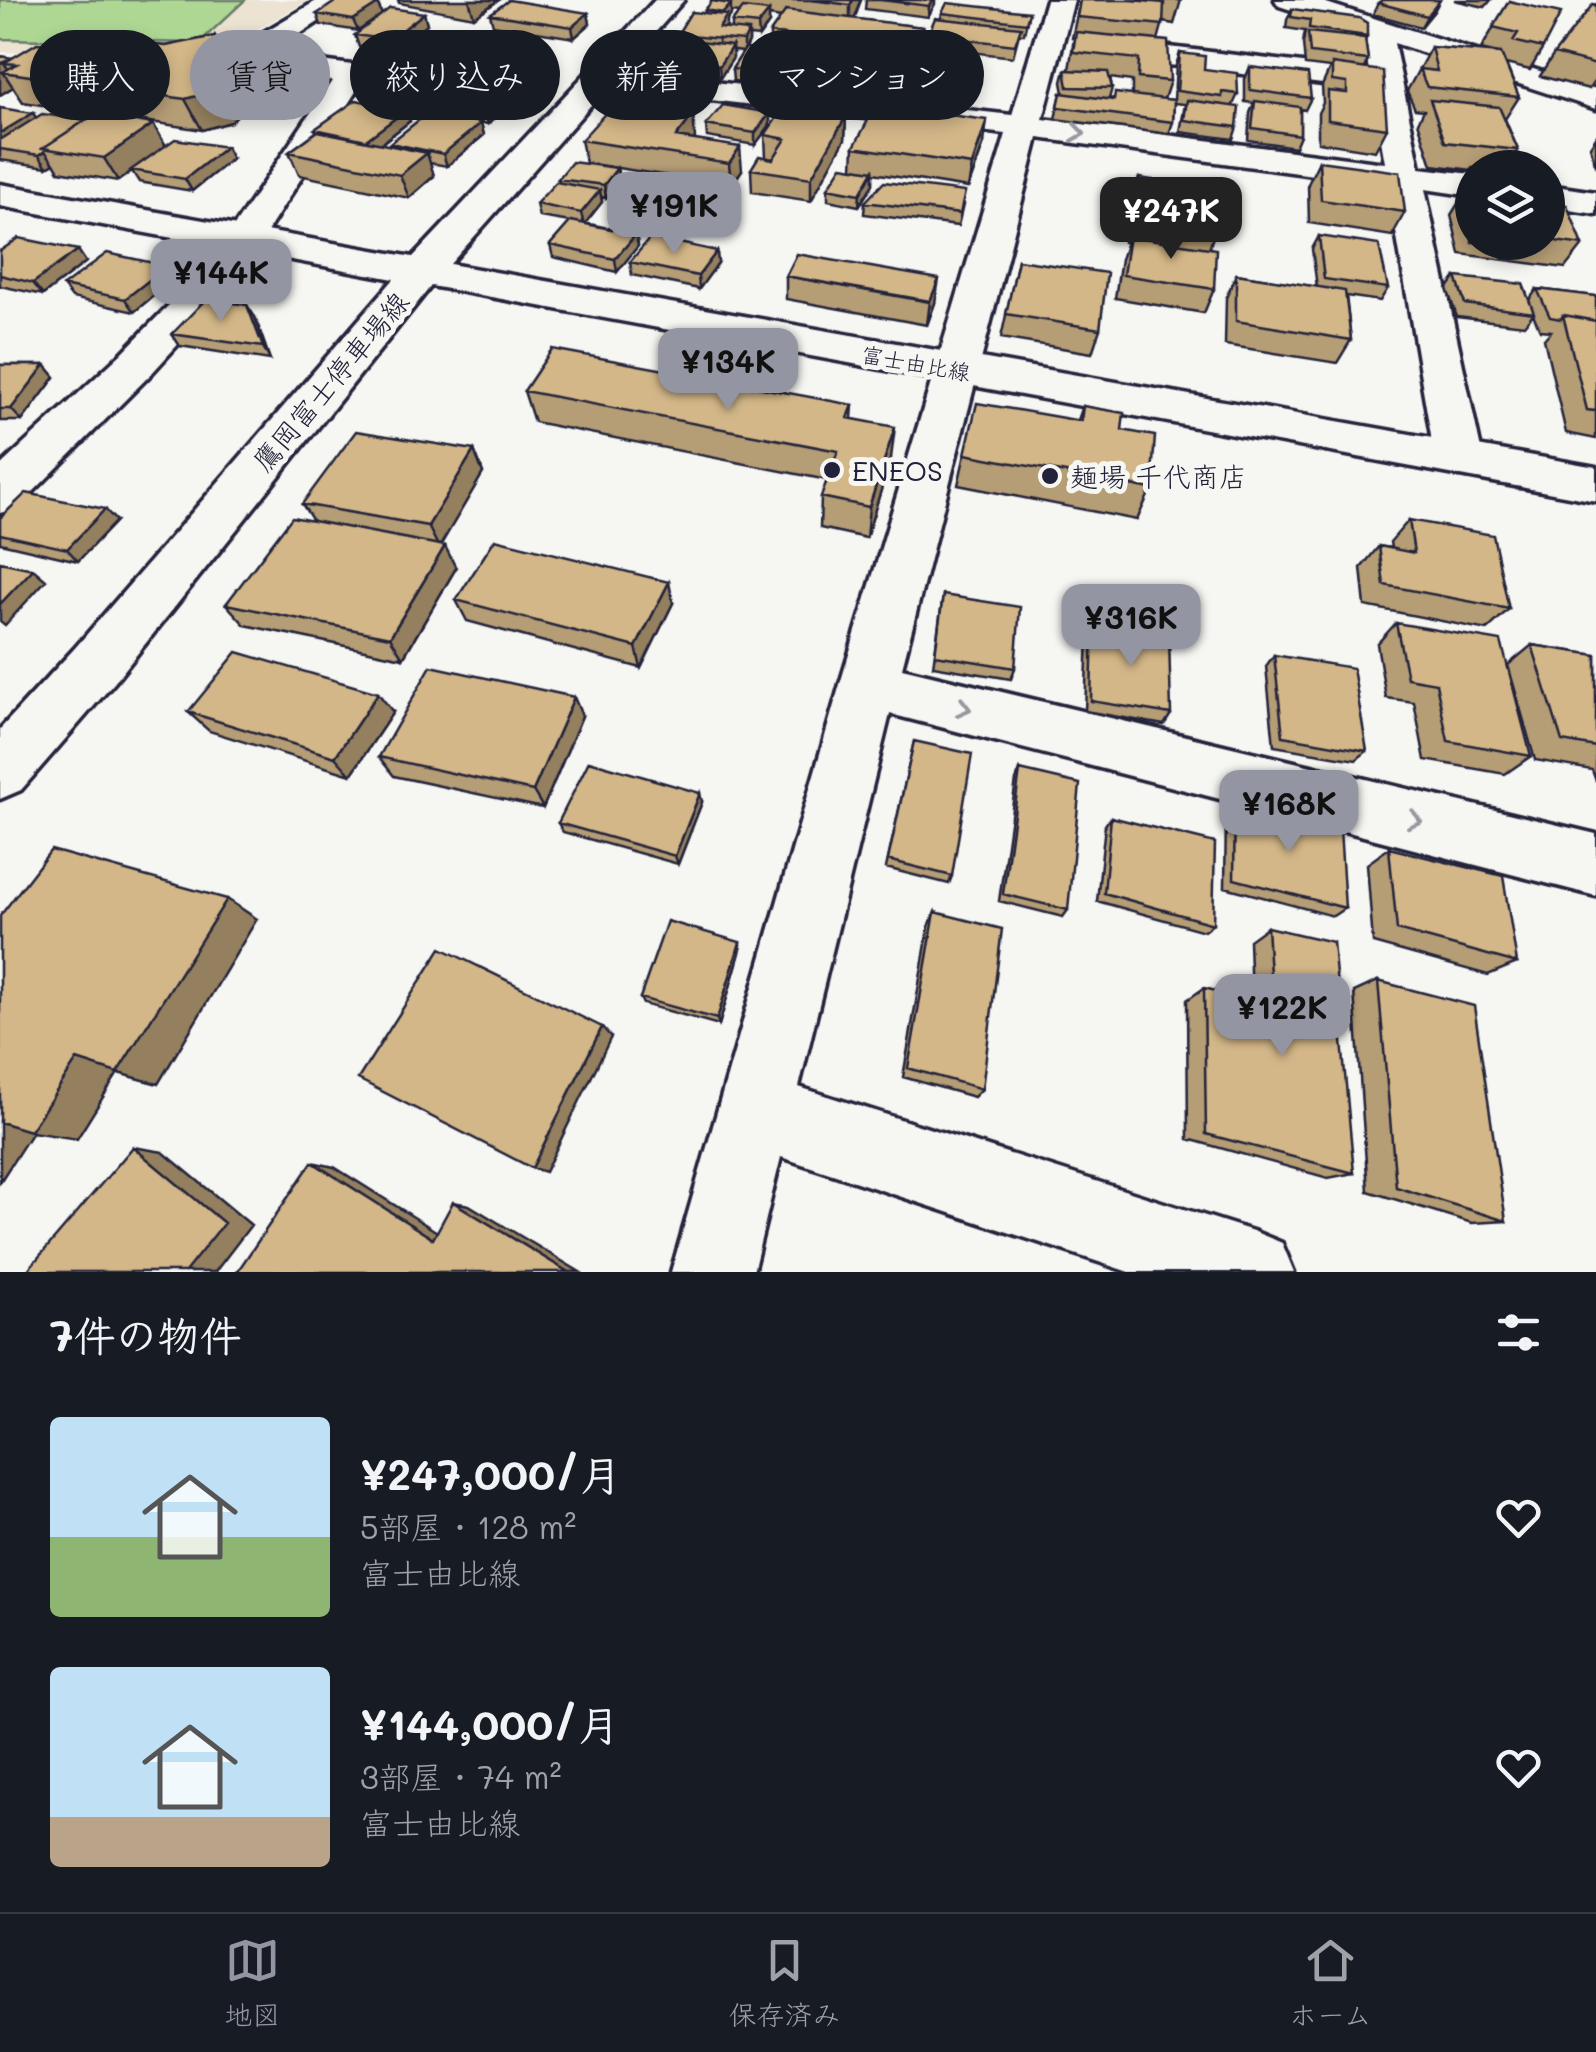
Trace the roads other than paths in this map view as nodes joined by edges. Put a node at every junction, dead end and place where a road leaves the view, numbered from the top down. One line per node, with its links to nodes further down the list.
1 (338, 0): 18 (street)
2 (670, 0): 6 (street, 鷹岡富士停車場線)
3 (1060, 0): 7 (street)
4 (1288, 0): 5 (street)
5 (1376, 27): 8 (street); 11 (street)
6 (642, 30)
7 (1048, 41): 8 (street); 12 (street)
8 (1385, 82): 13 (street)
9 (720, 92): 12 (street)
10 (580, 98): 19 (street, 鷹岡富士停車場線)
11 (1596, 98)
12 (1024, 126): 13 (street, one-way to 13); 20 (street)
13 (1402, 174): 14 (street); 21 (street)
14 (1455, 182)
15 (0, 195): 18 (street, 富士由比線)
16 (1565, 198): 17 (street)
17 (1596, 203)
18 (244, 237): 19 (street, 富士由比線); 23 (street)
19 (422, 272): 20 (street, 富士由比線); 25 (street, 鷹岡富士停車場線)
20 (956, 370): 21 (street, 富士由比線); 24 (street)
21 (1460, 459): 22 (street, 富士由比線)
22 (1596, 484)
23 (0, 495)
24 (869, 684): 26 (street, one-way to 26); 27 (street)
25 (0, 771)
26 (1596, 865)
27 (756, 1111): 28 (street); 29 (street)
28 (712, 1272)
29 (1253, 1272)

